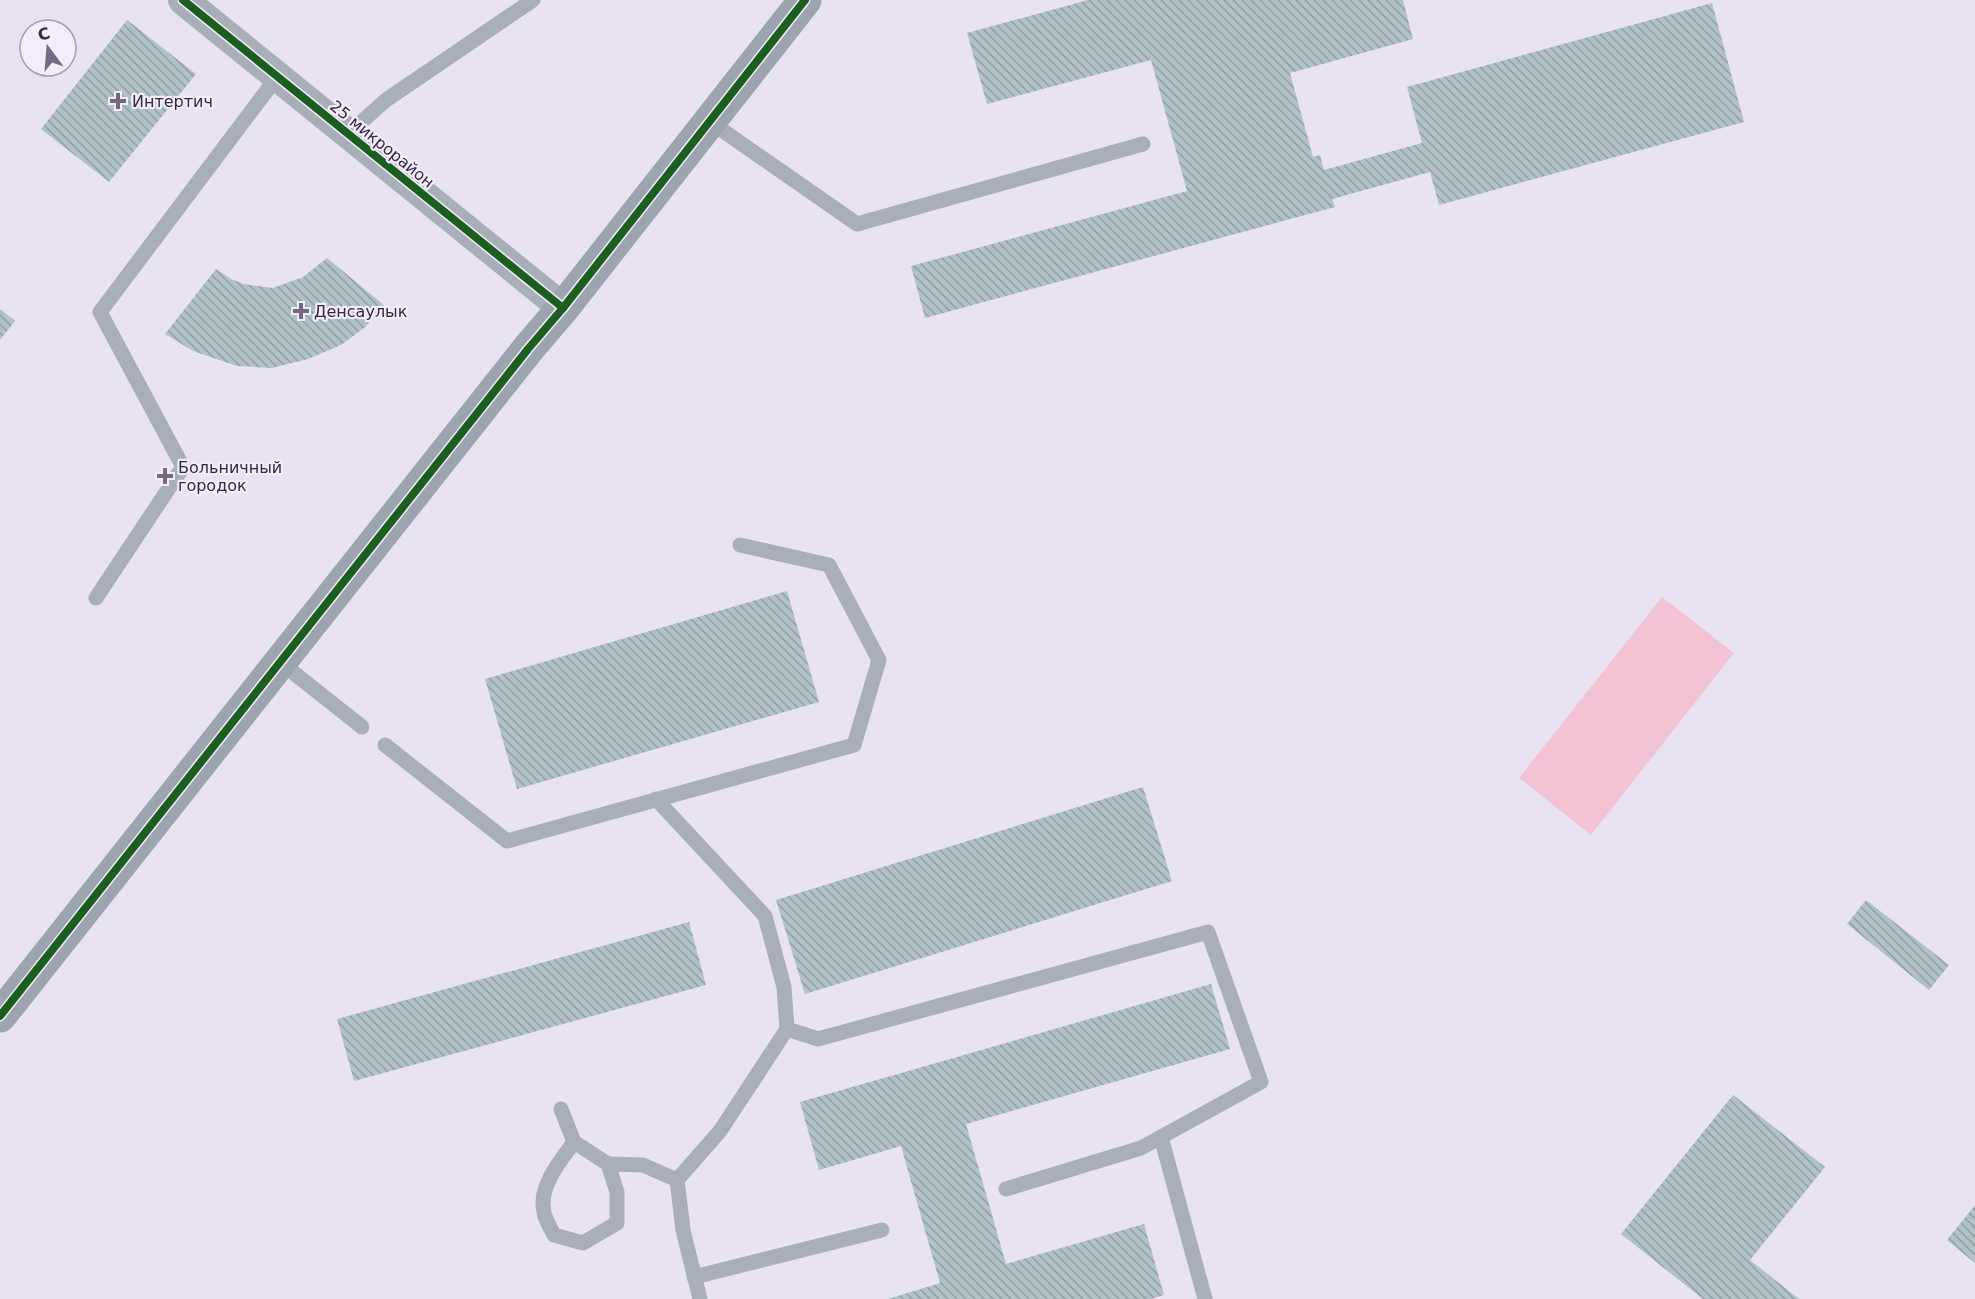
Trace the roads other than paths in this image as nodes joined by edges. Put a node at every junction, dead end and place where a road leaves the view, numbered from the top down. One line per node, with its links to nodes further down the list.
1 (183, 0): 4 (street, 25 микрорайон)
2 (533, 0): 6 (lane)
3 (805, 0): 5 (street)
4 (277, 76): 6 (street, 25 микрорайон); 10 (lane)
5 (709, 121): 7 (lane); 8 (street)
6 (348, 134): 8 (street, 25 микрорайон)
7 (1143, 144)
8 (563, 308): 11 (street)
9 (740, 545): 14 (lane)
10 (96, 598)
11 (280, 662): 12 (lane); 15 (street)
12 (362, 727)
13 (385, 745): 14 (lane)
14 (656, 799): 16 (lane)
15 (0, 1016)
16 (787, 1029): 18 (lane); 21 (lane)
17 (561, 1109): 19 (lane)
18 (1161, 1137): 22 (lane); 26 (lane)
19 (574, 1142): 20 (lane); 20 (lane)
20 (608, 1164): 21 (lane)
21 (676, 1180): 24 (lane)
22 (1006, 1189)
23 (882, 1230): 24 (lane)
24 (694, 1277): 25 (lane)
25 (700, 1299)
26 (1205, 1299)

